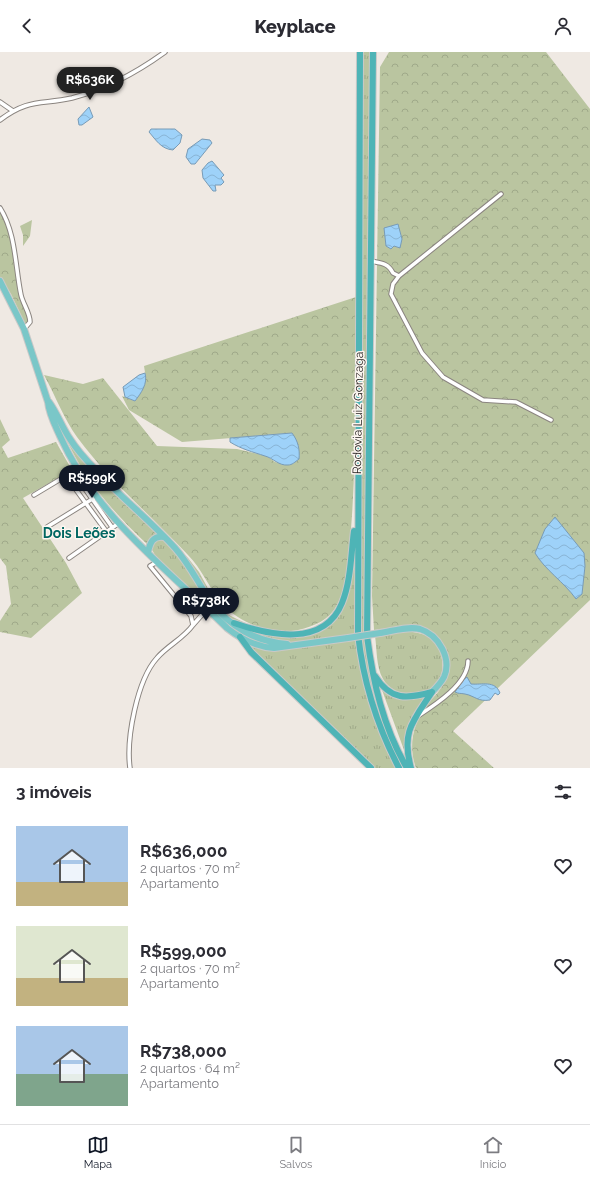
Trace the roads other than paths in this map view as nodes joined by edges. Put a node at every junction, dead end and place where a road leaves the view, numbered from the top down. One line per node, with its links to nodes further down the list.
1 (165, 52): 5 (street)
2 (360, 52): 20 (highway, Rodovia Luiz Gonzaga)
3 (373, 52): 9 (highway, Rodovia Luiz Gonzaga)
4 (0, 102): 5 (street)
5 (13, 111): 6 (street)
6 (0, 120)
7 (501, 194): 10 (street)
8 (0, 208): 12 (street)
9 (371, 261): 10 (street); 35 (highway, Rodovia Luiz Gonzaga)
10 (399, 276): 14 (street)
11 (0, 280): 12 (main road)
12 (24, 329): 13 (main road)
13 (48, 402): 15 (main road); 25 (main road)
14 (551, 420)
15 (75, 470): 16 (street); 18 (main road)
16 (66, 476): 17 (street); 19 (street)
17 (34, 495)
18 (94, 498): 19 (street); 21 (main road); 23 (street)
19 (86, 504): 22 (street); 24 (street)
20 (357, 505): 30 (highway); 40 (highway, Rodovia Luiz Gonzaga)
21 (119, 523): 23 (street); 26 (main road)
22 (48, 527)
23 (112, 527): 24 (street)
24 (106, 531): 27 (street)
25 (164, 537): 26 (main road); 30 (main road)
26 (148, 552): 28 (main road)
27 (69, 558)
28 (158, 561): 29 (main road); 31 (street)
29 (207, 609): 31 (street); 32 (main road)
30 (234, 623): 33 (main road)
31 (193, 625): 38 (street)
32 (240, 638): 33 (main road); 39 (highway)
33 (294, 645): 36 (main road, bridge)
34 (468, 661): 37 (street)
35 (372, 672): 36 (highway); 41 (highway, Rodovia Luiz Gonzaga)
36 (432, 692): 37 (highway)
37 (415, 718): 42 (highway)
38 (130, 768)
39 (371, 768)
40 (398, 768)
41 (408, 768)
42 (411, 768)

